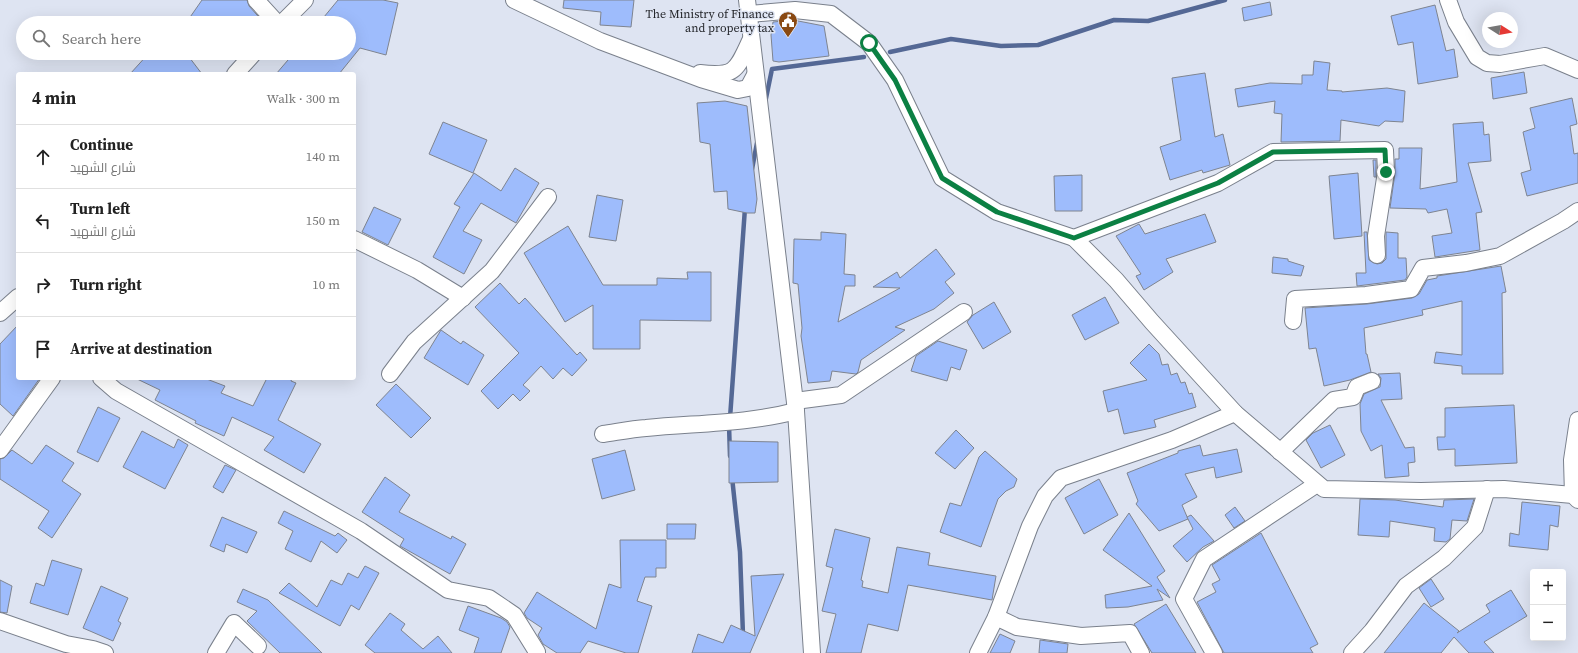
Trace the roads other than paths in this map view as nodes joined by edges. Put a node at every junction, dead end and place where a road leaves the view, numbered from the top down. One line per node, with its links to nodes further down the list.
1 (256, 0): 6 (street)
2 (305, 0): 7 (street)
3 (514, 0): 10 (street)
4 (1448, 0): 11 (street)
5 (748, 7): 8 (street); 18 (street)
6 (271, 16)
7 (289, 16)
8 (751, 39): 10 (street); 13 (street)
9 (248, 60): 12 (street)
10 (676, 69): 14 (street)
11 (1578, 70)
12 (237, 72)
13 (755, 76): 14 (street); 15 (street)
14 (738, 90): 15 (street)
15 (759, 112): 30 (street)
16 (548, 197): 21 (street)
17 (1578, 211): 25 (street)
18 (1074, 238): 20 (street); 31 (street)
19 (356, 240): 21 (street)
20 (1377, 255)
21 (463, 298): 26 (street)
22 (16, 302): 24 (street)
23 (964, 312): 30 (street)
24 (0, 314)
25 (1293, 321)
26 (390, 374)
27 (51, 380): 34 (street)
28 (103, 380): 42 (street)
29 (1372, 381): 35 (street)
30 (795, 406): 33 (street); 45 (street)
31 (1235, 413): 35 (street); 39 (street)
32 (1578, 420): 38 (street)
33 (603, 434)
34 (0, 450)
35 (1280, 452): 36 (street)
36 (1317, 484): 37 (street); 48 (street)
37 (1487, 489): 38 (street); 49 (street)
38 (1575, 497)
39 (996, 617): 46 (street); 47 (street)
40 (0, 621): 43 (street)
41 (258, 646): 44 (street)
42 (537, 652)
43 (105, 653)
44 (216, 653)
45 (812, 653)
46 (978, 653)
47 (1141, 653)
48 (1214, 653)
49 (1352, 653)

